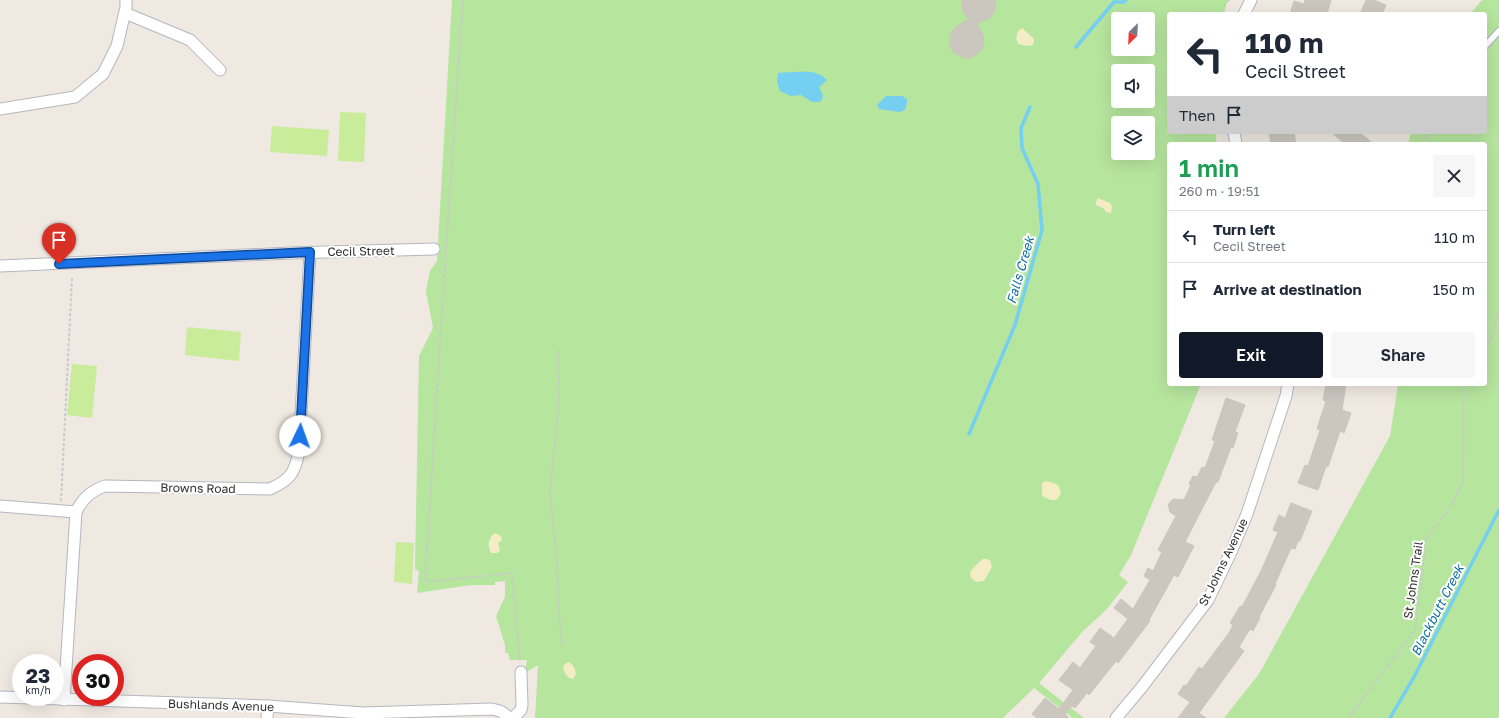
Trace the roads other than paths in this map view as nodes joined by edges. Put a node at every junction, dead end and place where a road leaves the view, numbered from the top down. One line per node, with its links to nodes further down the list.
1 (126, 0): 4 (street)
2 (1251, 0): 3 (street)
3 (1245, 12)
4 (125, 13): 7 (street); 8 (street)
5 (1499, 31): 6 (lane)
6 (1487, 44)
7 (220, 70)
8 (0, 109)
9 (434, 249): 10 (street, Cecil Street)
10 (310, 252): 11 (street, Cecil Street); 14 (street, Browns Road)
11 (0, 266)
12 (1288, 386): 23 (street, St Johns Avenue)
13 (0, 506): 14 (street)
14 (76, 512): 18 (street, Browns Road)
15 (521, 672): 22 (street)
16 (0, 697): 17 (street, Bushlands Avenue)
17 (12, 698)
18 (64, 700): 19 (street, Bushlands Avenue)
19 (268, 706): 20 (street); 21 (street, Bushlands Avenue)
20 (267, 718)
21 (510, 718)
22 (514, 718)
23 (1116, 718)

